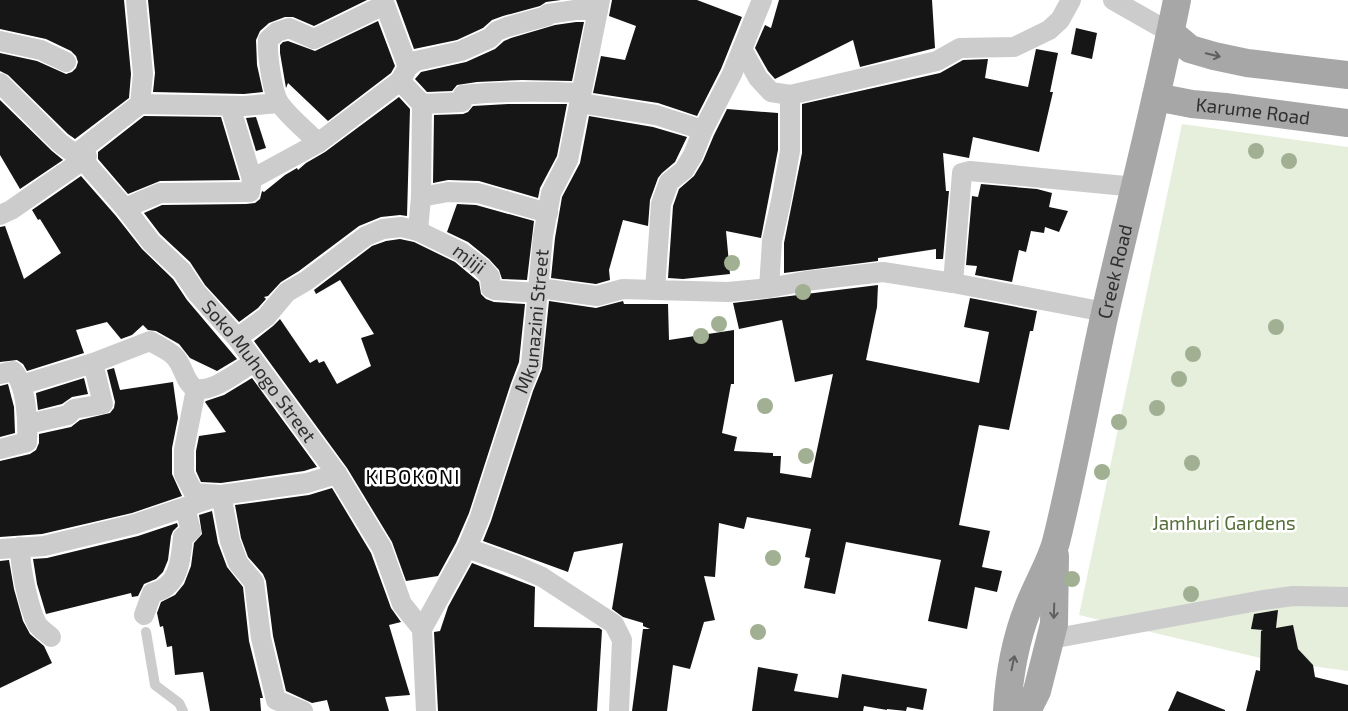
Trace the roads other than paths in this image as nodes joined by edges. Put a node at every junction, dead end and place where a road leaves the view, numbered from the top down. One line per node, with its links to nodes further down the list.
1 (136, 0): 19 (street)
2 (762, 0): 10 (street)
3 (1071, 0): 15 (street)
4 (1113, 0): 8 (street)
5 (1177, 0): 8 (main road, Creek Road)
6 (383, 2): 12 (street); 18 (street)
7 (599, 5): 12 (street); 17 (street, Mkunazini Street)
8 (1170, 34): 13 (main road, one-way to 13); 16 (main road, Creek Road)
9 (0, 41): 11 (street)
10 (742, 49): 15 (street); 23 (street)
11 (66, 62)
12 (404, 74): 20 (street); 24 (street)
13 (1348, 75)
14 (0, 83): 25 (street, Soko Muhogo Street)
15 (790, 95): 34 (street)
16 (1156, 97): 22 (main road, Karume Road); 27 (main road, Creek Road)
17 (581, 98): 20 (street); 23 (street); 30 (street, Mkunazini Street)
18 (279, 102): 21 (street); 24 (street)
19 (140, 104): 21 (street); 25 (street)
20 (422, 104): 28 (street)
21 (230, 106): 26 (street)
22 (1348, 123)
23 (703, 130): 36 (street)
24 (318, 143): 26 (street)
25 (82, 161): 29 (street, Soko Muhogo Street); 31 (street)
26 (252, 179): 29 (street)
27 (1136, 187): 33 (street); 37 (main road, Creek Road)
28 (421, 197): 30 (street); 32 (street)
29 (124, 208): 38 (street, Soko Muhogo Street)
30 (548, 213): 35 (street, Mkunazini Street)
31 (0, 215)
32 (418, 231): 35 (street, mjiji); 38 (street)
33 (953, 283): 34 (street); 37 (street)
34 (769, 288): 36 (street)
35 (539, 290): 36 (street); 51 (street, Mkunazini Street)
36 (654, 290)
37 (1105, 312): 49 (main road, Creek Road)
38 (237, 338): 39 (street, Soko Muhogo Street)
39 (254, 362): 43 (street); 46 (street, Soko Muhogo Street)
40 (93, 363): 42 (street); 43 (street); 44 (street)
41 (0, 374): 42 (street)
42 (21, 385): 44 (street)
43 (196, 389): 47 (street)
44 (28, 424): 45 (street)
45 (0, 449)
46 (336, 474): 47 (street); 55 (street, Soko Muhogo Street)
47 (221, 495): 48 (street); 59 (street)
48 (185, 508): 50 (street); 54 (street)
49 (1055, 544): 57 (main road, Creek Road, one-way to 57); 62 (main road, Creek Road, one-way to 49)
50 (20, 547): 52 (street); 56 (street)
51 (467, 548): 55 (street, Mkunazini Street); 61 (street)
52 (0, 549)
53 (1348, 597): 57 (street)
54 (145, 624): 58 (lane)
55 (422, 629): 60 (street)
56 (51, 637)
57 (1051, 639): 63 (main road, Creek Road)
58 (183, 711)
59 (303, 711)
60 (426, 711)
61 (619, 711)
62 (1006, 711)
63 (1027, 711)

